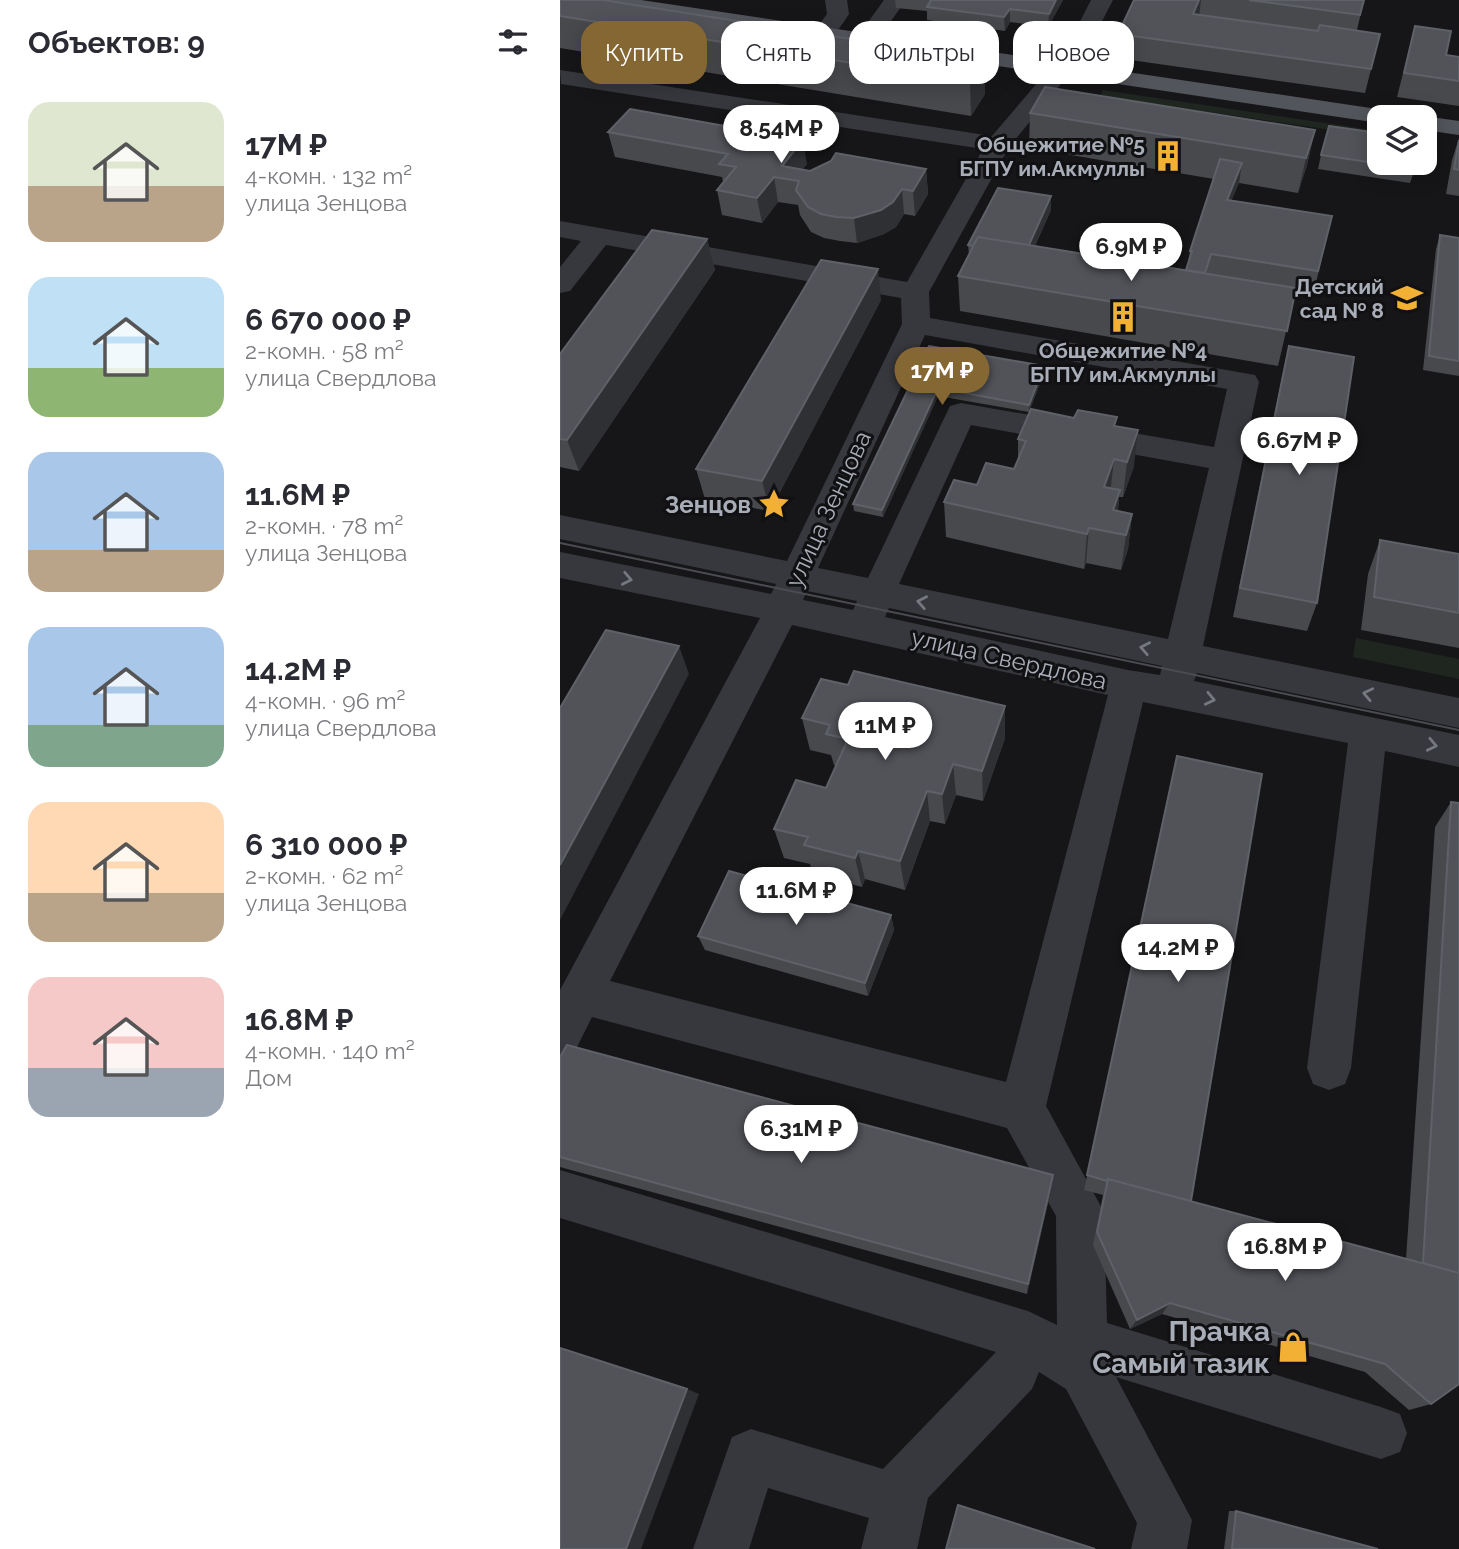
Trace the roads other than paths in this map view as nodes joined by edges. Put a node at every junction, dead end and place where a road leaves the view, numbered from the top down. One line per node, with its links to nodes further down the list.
1 (597, 0): 5 (main road)
2 (895, 0): 8 (street)
3 (1102, 0): 9 (street, улица Зенцова)
4 (837, 3): 7 (street)
5 (649, 4): 6 (main road)
6 (748, 21)
7 (833, 21)
8 (880, 21)
9 (1091, 21)
10 (560, 76): 16 (street)
11 (1134, 80): 13 (main road)
12 (1049, 84): 16 (street, улица Зенцова)
13 (1367, 114)
14 (1437, 125): 15 (main road)
15 (1459, 128)
16 (998, 144): 20 (street, улица Зенцова)
17 (560, 229): 18 (street)
18 (599, 236): 19 (street); 20 (street)
19 (560, 285)
20 (915, 308): 21 (street); 24 (street, улица Зенцова)
21 (1226, 460): 25 (street); 28 (street)
22 (560, 527): 24 (street, улица Свердлова)
23 (560, 565): 26 (street, улица Свердлова, one-way to 26)
24 (796, 576): 25 (street, улица Свердлова); 26 (street, улица Зенцова)
25 (877, 593): 27 (street); 28 (street, улица Свердлова, one-way to 25)
26 (780, 609): 27 (street, улица Свердлова); 34 (street, улица Зенцова)
27 (864, 626): 29 (street, улица Свердлова)
28 (1182, 655): 30 (street); 31 (street, улица Свердлова, one-way to 28)
29 (1128, 685): 30 (street, улица Свердлова); 37 (street)
30 (1174, 692): 32 (street, улица Свердлова, one-way to 32)
31 (1459, 713)
32 (1368, 732): 33 (street, улица Свердлова, one-way to 33); 36 (street)
33 (1459, 751)
34 (581, 994): 35 (street, улица Зенцова); 37 (street)
35 (560, 1034)
36 (1329, 1068)
37 (1022, 1109): 40 (street)
38 (560, 1194): 39 (street)
39 (1028, 1336): 40 (street); 42 (street)
40 (1083, 1356): 41 (street); 44 (street)
41 (1381, 1433)
42 (895, 1525): 43 (street)
43 (721, 1549)
44 (1159, 1549)

